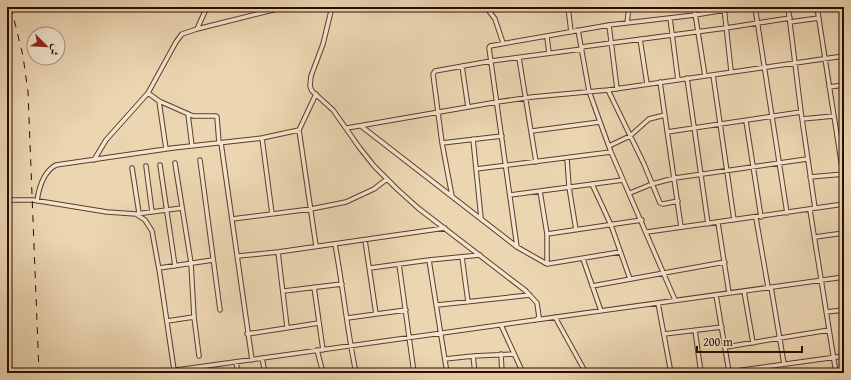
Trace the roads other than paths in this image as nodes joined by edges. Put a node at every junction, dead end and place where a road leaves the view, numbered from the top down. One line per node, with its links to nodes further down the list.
1 (206, 7): 22 (street)
2 (285, 7): 22 (street)
3 (332, 7): 54 (street)
4 (486, 7): 30 (street)
5 (568, 7): 25 (street)
6 (629, 7): 19 (street)
7 (694, 7): 15 (street)
8 (743, 7): 13 (street)
9 (754, 7): 20 (street)
10 (788, 7): 18 (street)
11 (817, 7): 17 (street)
12 (843, 7): 14 (street)
13 (724, 8): 15 (street); 23 (street)
14 (844, 14)
15 (695, 15): 16 (street); 26 (street)
16 (670, 18): 19 (street); 27 (street)
17 (819, 18): 18 (street); 36 (street)
18 (790, 20): 20 (street); 38 (street)
19 (627, 23): 21 (street)
20 (758, 23): 23 (street); 40 (street)
21 (609, 25): 24 (street); 31 (street)
22 (197, 28): 53 (street)
23 (726, 28): 26 (street); 41 (street)
24 (578, 30): 25 (street); 32 (street)
25 (571, 32): 28 (street)
26 (698, 32): 27 (street); 43 (street)
27 (672, 35): 29 (street); 45 (street)
28 (547, 37): 30 (street); 33 (street)
29 (640, 39): 31 (street); 47 (street)
30 (503, 43): 37 (street)
31 (611, 43): 32 (street); 50 (street)
32 (581, 48): 33 (street); 52 (street)
33 (549, 53): 35 (street)
34 (844, 56): 36 (street)
35 (519, 58): 37 (street); 55 (street)
36 (825, 59): 38 (street); 49 (street)
37 (491, 61): 39 (street); 57 (street)
38 (795, 63): 40 (street); 60 (street)
39 (462, 66): 58 (street); 59 (street)
40 (764, 67): 41 (street); 64 (street)
41 (731, 72): 42 (street)
42 (713, 75): 43 (street); 68 (street)
43 (705, 76): 44 (street)
44 (687, 78): 45 (street); 71 (street)
45 (678, 80): 46 (street)
46 (660, 82): 47 (street); 62 (street)
47 (647, 84): 50 (street)
48 (844, 85): 49 (street)
49 (829, 87): 63 (street)
50 (617, 89): 51 (street)
51 (608, 90): 52 (street); 76 (street)
52 (589, 92): 55 (street); 67 (street)
53 (148, 93): 56 (street); 87 (street)
54 (316, 94): 70 (street); 72 (street)
55 (525, 99): 57 (street); 73 (street)
56 (160, 101): 61 (street); 83 (street)
57 (497, 102): 58 (street); 75 (street)
58 (468, 107): 59 (street)
59 (438, 112): 69 (street); 80 (street)
60 (801, 112): 64 (street); 65 (street)
61 (188, 114): 79 (street); 81 (street)
62 (665, 115): 74 (street); 76 (street)
63 (834, 116): 65 (street); 99 (street)
64 (771, 117): 66 (street); 91 (street)
65 (802, 119): 86 (street)
66 (746, 121): 68 (street); 96 (street)
67 (600, 122): 73 (street); 82 (street)
68 (720, 124): 71 (street); 98 (street)
69 (361, 126): 70 (street); 111 (street)
70 (347, 128): 103 (street)
71 (693, 128): 74 (street); 100 (street)
72 (299, 130): 77 (street); 118 (street)
73 (532, 131): 89 (street)
74 (667, 132): 102 (street)
75 (502, 136): 78 (street); 94 (street)
76 (630, 136): 82 (street); 106 (street)
77 (262, 138): 79 (street); 124 (street)
78 (473, 139): 80 (street); 97 (street)
79 (220, 143): 81 (street); 128 (street)
80 (442, 143): 111 (street)
81 (192, 146): 83 (street)
82 (609, 146): 84 (street)
83 (166, 149): 87 (street)
84 (611, 152): 85 (street); 104 (street)
85 (567, 158): 89 (street); 107 (street)
86 (807, 159): 91 (street); 101 (street)
87 (94, 160): 113 (street)
88 (200, 160): 151 (street)
89 (536, 162): 94 (street)
90 (175, 163): 116 (street)
91 (779, 163): 96 (street); 122 (street)
92 (160, 164): 119 (street)
93 (146, 166): 121 (street)
94 (505, 166): 97 (street); 110 (street)
95 (132, 168): 123 (street)
96 (753, 168): 98 (street); 125 (street)
97 (476, 169): 126 (street)
98 (728, 172): 100 (street); 130 (street)
99 (843, 174): 101 (street)
100 (701, 175): 102 (street); 132 (street)
101 (810, 177): 117 (street)
102 (675, 178): 106 (street); 114 (street)
103 (388, 179): 118 (street); 135 (street)
104 (624, 180): 105 (street); 109 (street)
105 (592, 184): 107 (street); 133 (street)
106 (652, 184): 109 (street); 114 (street)
107 (570, 187): 108 (street); 136 (street)
108 (540, 191): 110 (street); 138 (street)
109 (630, 193): 129 (street)
110 (510, 195): 144 (street)
111 (452, 196): 126 (street)
112 (7, 200): 113 (street)
113 (36, 201): 123 (street)
114 (678, 201): 134 (street)
115 (844, 204): 117 (street)
116 (182, 208): 119 (street); 154 (street)
117 (815, 208): 120 (street)
118 (311, 209): 124 (street); 143 (street)
119 (166, 210): 121 (street); 157 (street)
120 (810, 210): 122 (street); 140 (street)
121 (152, 212): 123 (street)
122 (787, 213): 125 (street)
123 (138, 214): 158 (street)
124 (272, 214): 128 (street)
125 (760, 217): 127 (street)
126 (481, 218): 144 (street)
127 (756, 218): 130 (street); 167 (street)
128 (232, 219): 148 (street)
129 (642, 220): 133 (street); 137 (street)
130 (734, 220): 131 (street)
131 (718, 223): 132 (street); 153 (street)
132 (708, 224): 134 (street)
133 (611, 225): 136 (street); 146 (street)
134 (681, 227): 137 (street)
135 (445, 228): 141 (street); 147 (street)
136 (576, 230): 138 (street)
137 (647, 232): 160 (street)
138 (547, 234): 156 (street)
139 (844, 234): 140 (street)
140 (815, 237): 163 (street)
141 (365, 240): 142 (street); 159 (street)
142 (336, 244): 143 (street); 164 (street)
143 (316, 246): 145 (street)
144 (517, 247): 156 (street)
145 (278, 252): 148 (street); 168 (street)
146 (620, 252): 150 (street); 162 (street)
147 (480, 255): 149 (street); 172 (street)
148 (238, 256): 195 (street)
149 (462, 257): 152 (street); 174 (street)
150 (583, 259): 156 (street); 165 (street)
151 (213, 260): 154 (street); 177 (street)
152 (429, 260): 155 (street); 176 (street)
153 (725, 262): 160 (street); 170 (street)
154 (191, 263): 157 (street); 183 (street)
155 (399, 264): 159 (street); 178 (street)
156 (547, 264)
157 (175, 266): 158 (street)
158 (159, 268): 187 (street)
159 (370, 268): 182 (street)
160 (664, 273): 162 (street); 173 (street)
161 (844, 277): 163 (street)
162 (630, 279): 165 (street)
163 (820, 280): 167 (street); 181 (street)
164 (342, 284): 166 (street); 185 (street)
165 (592, 286): 180 (street)
166 (314, 287): 168 (street); 188 (street)
167 (770, 287): 169 (street); 198 (street)
168 (284, 291): 190 (street)
169 (744, 291): 170 (street); 199 (street)
170 (730, 293): 171 (street)
171 (716, 294): 173 (street); 191 (street)
172 (530, 295): 174 (street); 186 (street)
173 (676, 300): 175 (street)
174 (468, 302): 176 (street)
175 (658, 303): 180 (street); 196 (street)
176 (437, 305): 194 (street)
177 (220, 310)
178 (406, 310): 182 (street); 197 (street)
179 (844, 310): 181 (street)
180 (602, 311): 184 (street)
181 (826, 312): 193 (street)
182 (376, 314): 185 (street)
183 (194, 317): 187 (street); 206 (street)
184 (555, 317): 186 (street); 229 (street)
185 (347, 318): 200 (street)
186 (536, 320): 189 (street)
187 (167, 321): 215 (street)
188 (319, 323): 190 (street); 203 (street)
189 (501, 325): 194 (street); 205 (street)
190 (287, 327): 195 (street)
191 (722, 327): 192 (street); 201 (street)
192 (695, 330): 196 (street); 231 (street)
193 (828, 330): 198 (street); 210 (street)
194 (441, 333): 197 (street); 211 (street)
195 (247, 334): 212 (street)
196 (664, 334): 230 (street)
197 (410, 337): 200 (street); 217 (street)
198 (780, 338): 199 (street); 214 (street)
199 (753, 343): 201 (street)
200 (350, 346): 203 (street); 223 (street)
201 (726, 347): 218 (street)
202 (317, 350): 203 (street); 209 (street); 222 (street)
203 (323, 350)
204 (500, 354): 205 (street); 207 (street); 227 (street)
205 (514, 354): 228 (street)
206 (199, 356)
207 (473, 356): 211 (street); 226 (street)
208 (844, 356): 210 (street)
209 (262, 358): 212 (street); 221 (street)
210 (834, 358): 214 (street); 233 (street)
211 (445, 359): 225 (street)
212 (252, 360): 213 (street)
213 (236, 362): 216 (street); 220 (street)
214 (784, 364): 218 (street)
215 (174, 370): 216 (street); 219 (street)
216 (181, 371)
217 (414, 372): 224 (street)
218 (729, 372): 232 (street)
219 (155, 373)
220 (238, 373)
221 (265, 373)
222 (323, 373)
223 (356, 373)
224 (401, 373)
225 (447, 373)
226 (475, 373)
227 (502, 373)
228 (523, 373)
229 (586, 373)
230 (671, 373)
231 (702, 373)
232 (721, 373)
233 (836, 373)

